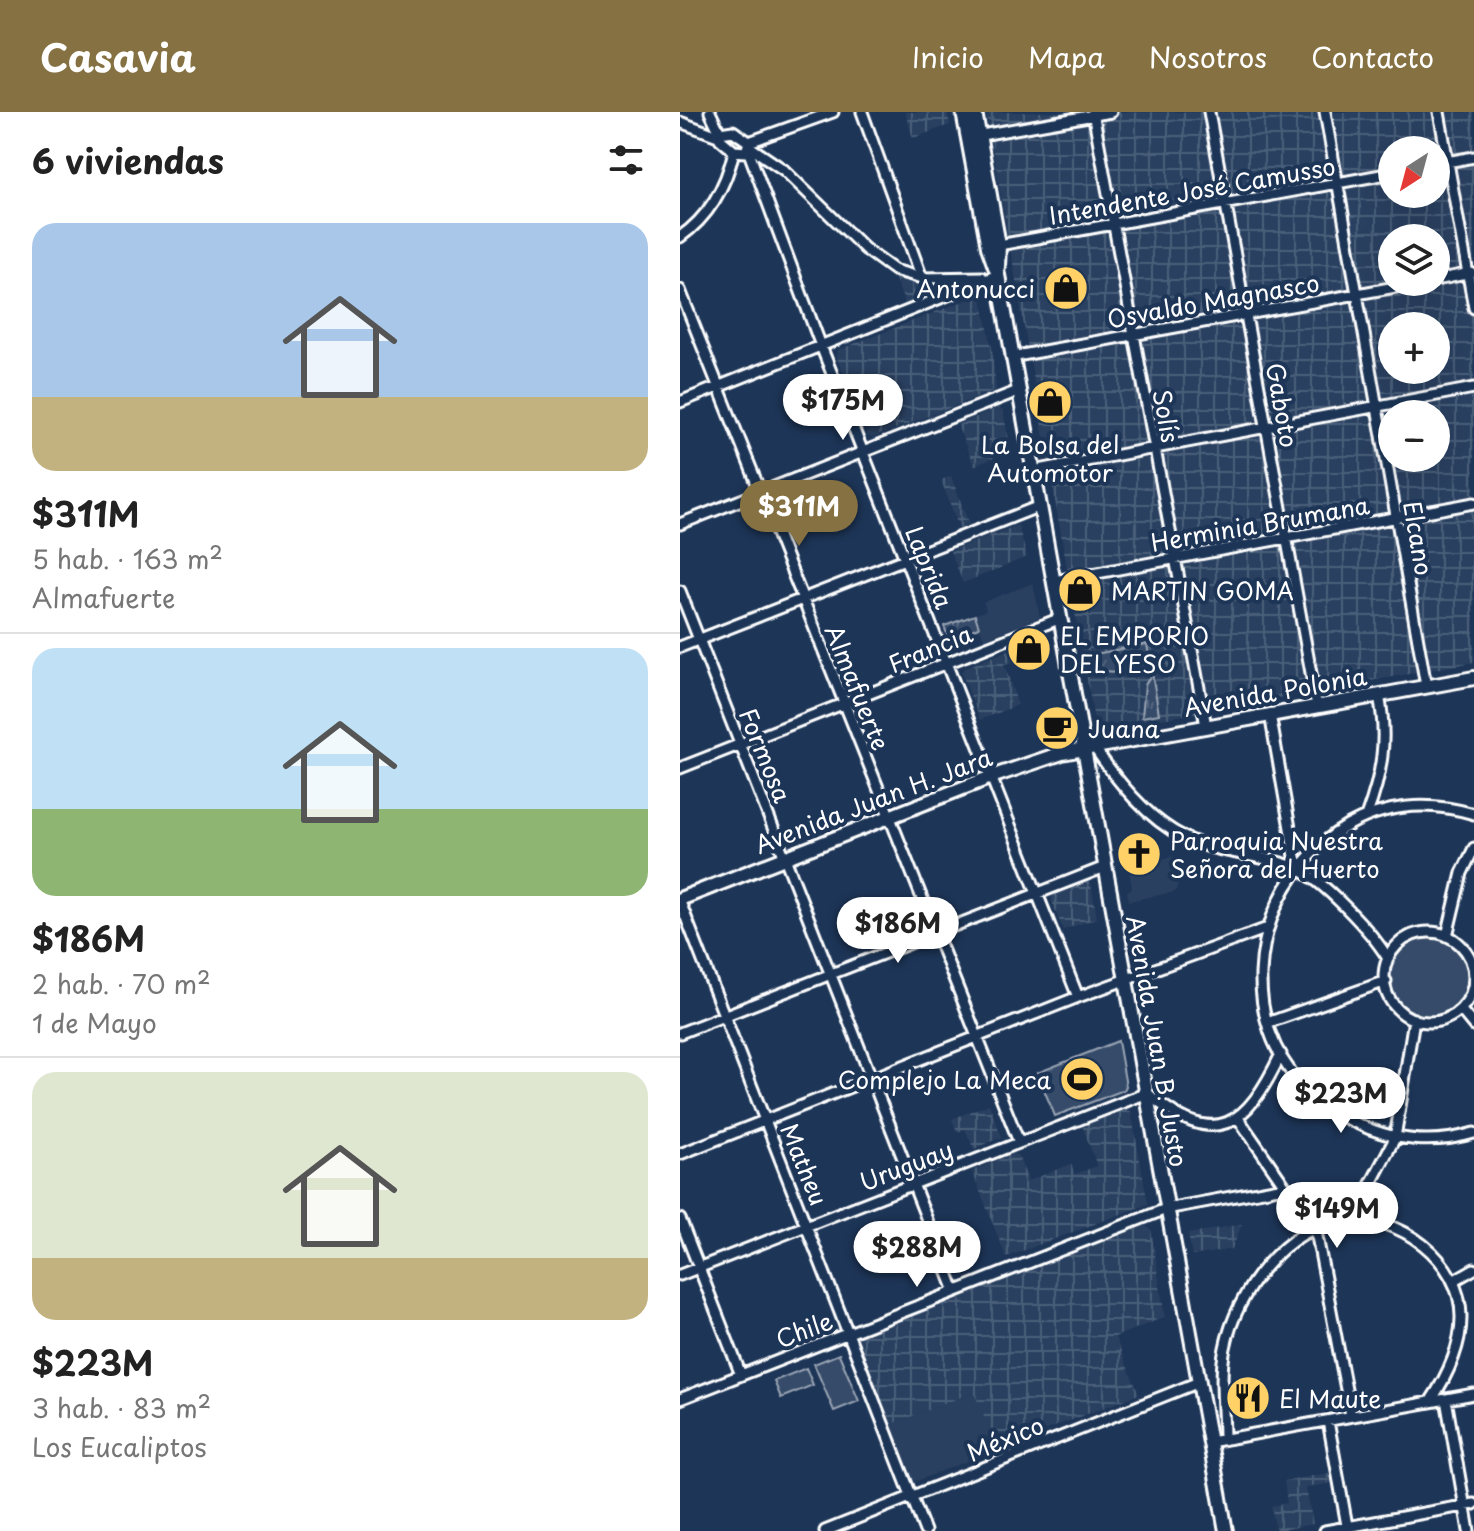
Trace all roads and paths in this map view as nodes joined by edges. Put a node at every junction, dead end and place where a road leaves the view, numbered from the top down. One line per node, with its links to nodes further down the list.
1 (710, 112): 12 (street)
2 (833, 112): 15 (street)
3 (862, 112): 29 (street)
4 (963, 112): 14 (main road, Avenida Juan B. Justo)
5 (975, 112): 14 (main road, Avenida Juan B. Justo)
6 (1111, 112): 10 (street)
7 (1209, 112): 22 (street, Gaboto)
8 (1325, 112): 21 (street, Elcano)
9 (1439, 112): 13 (street)
10 (1093, 114): 14 (street); 23 (street, Solís)
11 (680, 122): 12 (street)
12 (719, 134): 15 (street); 16 (street)
13 (1444, 136)
14 (974, 137): 25 (main road, Avenida Juan B. Justo); 27 (main road, Avenida Juan B. Justo)
15 (749, 146): 16 (street); 29 (street); 36 (street, Laprida)
16 (734, 151): 24 (street)
17 (1474, 157): 18 (street)
18 (1450, 162)
19 (1450, 167): 26 (street)
20 (1378, 176): 21 (street, Intendente José Camusso)
21 (1340, 184): 22 (street, Intendente José Camusso); 32 (street, Elcano)
22 (1227, 205): 23 (street, Intendente José Camusso); 34 (street, Gaboto)
23 (1116, 225): 25 (street, Intendente José Camusso); 35 (street, Solís)
24 (680, 237)
25 (999, 245): 27 (main road, Avenida Juan B. Justo)
26 (1471, 273): 28 (street); 33 (street)
27 (992, 276): 29 (street); 36 (street); 37 (main road, Avenida Juan B. Justo)
28 (1450, 277)
29 (922, 278)
30 (680, 290): 38 (street, Almafuerte)
31 (1378, 290): 32 (street, Osvaldo Magnasco)
32 (1356, 294): 34 (street, Osvaldo Magnasco); 42 (street, Elcano)
33 (1474, 308)
34 (1246, 314): 35 (street, Osvaldo Magnasco); 43 (street, Gaboto)
35 (1133, 335): 37 (street, Osvaldo Magnasco); 44 (street, Solís)
36 (821, 346): 38 (street); 45 (street, Laprida)
37 (1011, 357): 40 (main road, Avenida Juan B. Justo)
38 (718, 387): 41 (street); 47 (street, Almafuerte)
39 (1474, 388): 42 (street)
40 (1018, 391): 45 (street); 46 (main road, Avenida Juan B. Justo)
41 (680, 402)
42 (1376, 406): 43 (street); 50 (street, Elcano)
43 (1266, 427): 44 (street); 52 (street, Gaboto)
44 (1152, 448): 46 (street); 54 (street, Solís)
45 (863, 452): 47 (street); 53 (street, Laprida)
46 (1033, 471): 49 (main road, Avenida Juan B. Justo)
47 (760, 492): 51 (street); 57 (street, Almafuerte)
48 (1474, 503): 50 (street, Herminia Brumana)
49 (1040, 506): 53 (street); 55 (main road, Avenida Juan B. Justo)
50 (1395, 518): 52 (street, Herminia Brumana); 63 (street, Elcano)
51 (680, 524)
52 (1286, 538): 54 (street, Herminia Brumana); 66 (street, Gaboto)
53 (905, 559): 57 (street); 61 (street, Laprida)
54 (1173, 559): 55 (street, Herminia Brumana); 68 (street, Solís)
55 (1054, 581): 58 (main road, Avenida Juan B. Justo)
56 (680, 591): 59 (street, Formosa)
57 (802, 600): 59 (street); 65 (street, Almafuerte)
58 (1061, 618): 61 (street, Francia); 70 (main road, Avenida Juan B. Justo)
59 (699, 640): 60 (street); 69 (street, Formosa)
60 (680, 647)
61 (947, 663): 65 (street, Francia); 72 (street, Laprida)
62 (1474, 678): 63 (main road, Avenida Polonia)
63 (1426, 686): 64 (main road, Avenida Polonia)
64 (1379, 695): 66 (main road, Avenida Polonia); 75 (street)
65 (843, 704): 69 (street, Francia); 74 (street, Almafuerte)
66 (1317, 706): 67 (main road, Avenida Polonia)
67 (1270, 714): 68 (main road, Avenida Polonia); 79 (street)
68 (1206, 726): 70 (main road, Avenida Polonia)
69 (740, 744): 71 (street, Francia); 77 (street, Formosa)
70 (1089, 748): 72 (main road, Avenida Juan H. Jara); 78 (main road, Avenida Juan B. Justo); 79 (street)
71 (680, 768)
72 (991, 777): 74 (main road, Avenida Juan H. Jara); 80 (street, Laprida)
73 (1474, 814): 75 (street)
74 (888, 817): 77 (main road, Avenida Juan H. Jara); 83 (street, Almafuerte)
75 (1366, 817): 79 (street)
76 (1474, 848): 84 (street)
77 (785, 857): 81 (main road, Avenida Juan H. Jara); 87 (street, Formosa)
78 (1105, 867): 80 (street); 88 (main road, Avenida Juan B. Justo)
79 (1297, 868): 82 (street); 85 (street)
80 (1039, 892): 83 (street); 90 (street, Laprida)
81 (680, 900): 92 (street, Matheu)
82 (1265, 929): 88 (street); 94 (street)
83 (934, 933): 87 (street); 97 (street, Almafuerte)
84 (1447, 936): 85 (street); 86 (street)
85 (1387, 957): 89 (street)
86 (1472, 958): 91 (street)
87 (831, 973): 92 (street); 99 (street, Formosa)
88 (1126, 980): 90 (street); 100 (main road, Avenida Juan B. Justo)
89 (1386, 981): 93 (street); 94 (street)
90 (1078, 997): 97 (street)
91 (1461, 1010): 93 (street); 95 (street)
92 (725, 1015): 96 (street); 102 (street, Matheu)
93 (1414, 1019): 104 (street)
94 (1267, 1023): 98 (street)
95 (1474, 1026)
96 (680, 1033)
97 (976, 1038): 99 (street); 105 (street, Almafuerte)
98 (1281, 1054): 101 (street); 104 (street)
99 (872, 1078): 102 (street); 107 (street, Formosa)
100 (1147, 1093): 101 (street); 105 (street, Uruguay); 109 (main road, Avenida Juan B. Justo)
101 (1238, 1118): 108 (street)
102 (766, 1120): 106 (street); 112 (street, Matheu)
103 (1474, 1133): 104 (street)
104 (1395, 1138): 111 (street)
105 (1019, 1142): 107 (street, Uruguay)
106 (680, 1154)
107 (914, 1183): 112 (street, Uruguay); 118 (street, Formosa)
108 (1284, 1187): 109 (street, Chile); 113 (street)
109 (1166, 1209): 118 (street, Chile); 121 (main road, Avenida Juan B. Justo)
110 (680, 1219): 114 (street)
111 (1341, 1220): 113 (street); 117 (street)
112 (807, 1225): 114 (street, Uruguay); 119 (street, Matheu)
113 (1316, 1231): 126 (street); 128 (street)
114 (699, 1267): 116 (street, Uruguay); 120 (street)
115 (1474, 1269): 117 (street)
116 (680, 1275)
117 (1453, 1281): 125 (street)
118 (955, 1291): 119 (street, Chile)
119 (849, 1334): 120 (street, Chile); 130 (street, Matheu)
120 (741, 1375): 123 (street, Chile)
121 (1199, 1382): 129 (main road, Avenida Juan B. Justo); 130 (street, México)
122 (1474, 1394): 124 (street)
123 (680, 1399)
124 (1446, 1399): 125 (street); 131 (street)
125 (1430, 1402): 126 (street)
126 (1351, 1416): 127 (street)
127 (1328, 1421): 128 (street); 132 (street)
128 (1224, 1439): 129 (street)
129 (1210, 1442): 135 (main road, Avenida Juan B. Justo)
130 (912, 1497): 133 (street, México); 134 (street, Matheu)
131 (1469, 1505): 132 (street); 137 (street)
132 (1348, 1529): 136 (street)
133 (825, 1531)
134 (925, 1531)
135 (1226, 1531)
136 (1325, 1531)
137 (1469, 1531)

